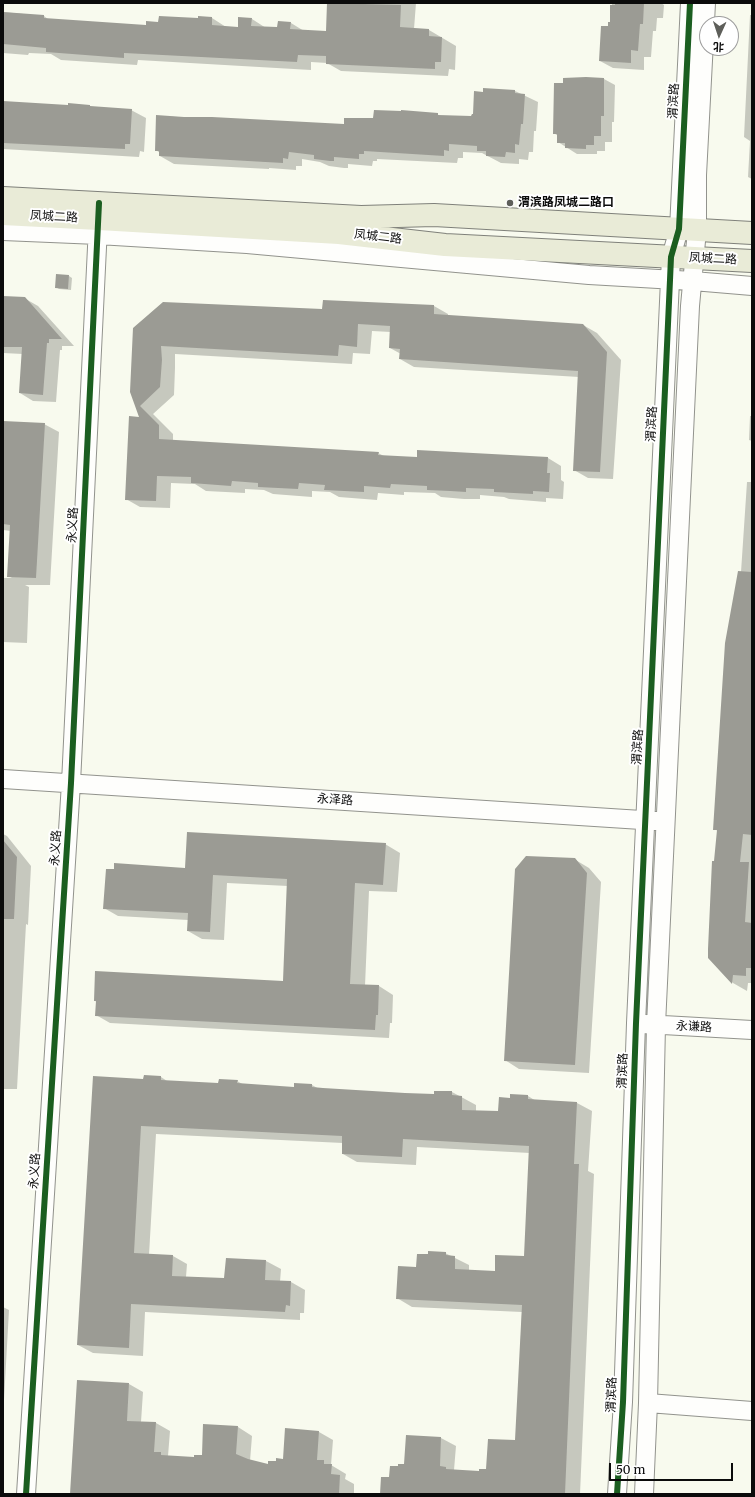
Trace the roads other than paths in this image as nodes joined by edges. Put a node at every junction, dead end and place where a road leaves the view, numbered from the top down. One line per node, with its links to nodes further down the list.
1 (690, 3): 6 (street, 渭滨路)
2 (706, 3): 6 (street, 渭滨路)
3 (3, 198): 5 (main road, 凤城二路)
4 (3, 214): 5 (main road, 凤城二路)
5 (99, 219): 6 (main road, 凤城二路); 7 (street); 9 (main road, 凤城二路); 12 (street); 16 (street, 永义路)
6 (688, 230): 8 (main road, 凤城二路); 9 (street, 渭滨路); 10 (street, 渭滨路)
7 (3, 231)
8 (752, 233)
9 (671, 256): 10 (main road, 凤城二路); 12 (street, 渭滨路)
10 (694, 257): 11 (main road, 凤城二路); 13 (street, 渭滨路)
11 (752, 261)
12 (670, 280): 13 (street); 17 (street, 渭滨路)
13 (693, 281): 14 (street); 18 (street, 渭滨路)
14 (752, 286)
15 (3, 779): 16 (street, 永泽路)
16 (71, 783): 17 (street, 永泽路); 24 (street, 永义路)
17 (645, 820): 18 (street, 永泽路); 19 (street, 渭滨路)
18 (666, 822): 20 (street, 渭滨路)
19 (636, 1023): 20 (street, 永谦路); 25 (street, 渭滨路)
20 (656, 1025): 21 (street, 永谦路); 22 (street, 渭滨路)
21 (752, 1030)
22 (648, 1404): 23 (street); 26 (street, 渭滨路)
23 (752, 1411)
24 (26, 1494)
25 (617, 1494)
26 (644, 1494)

